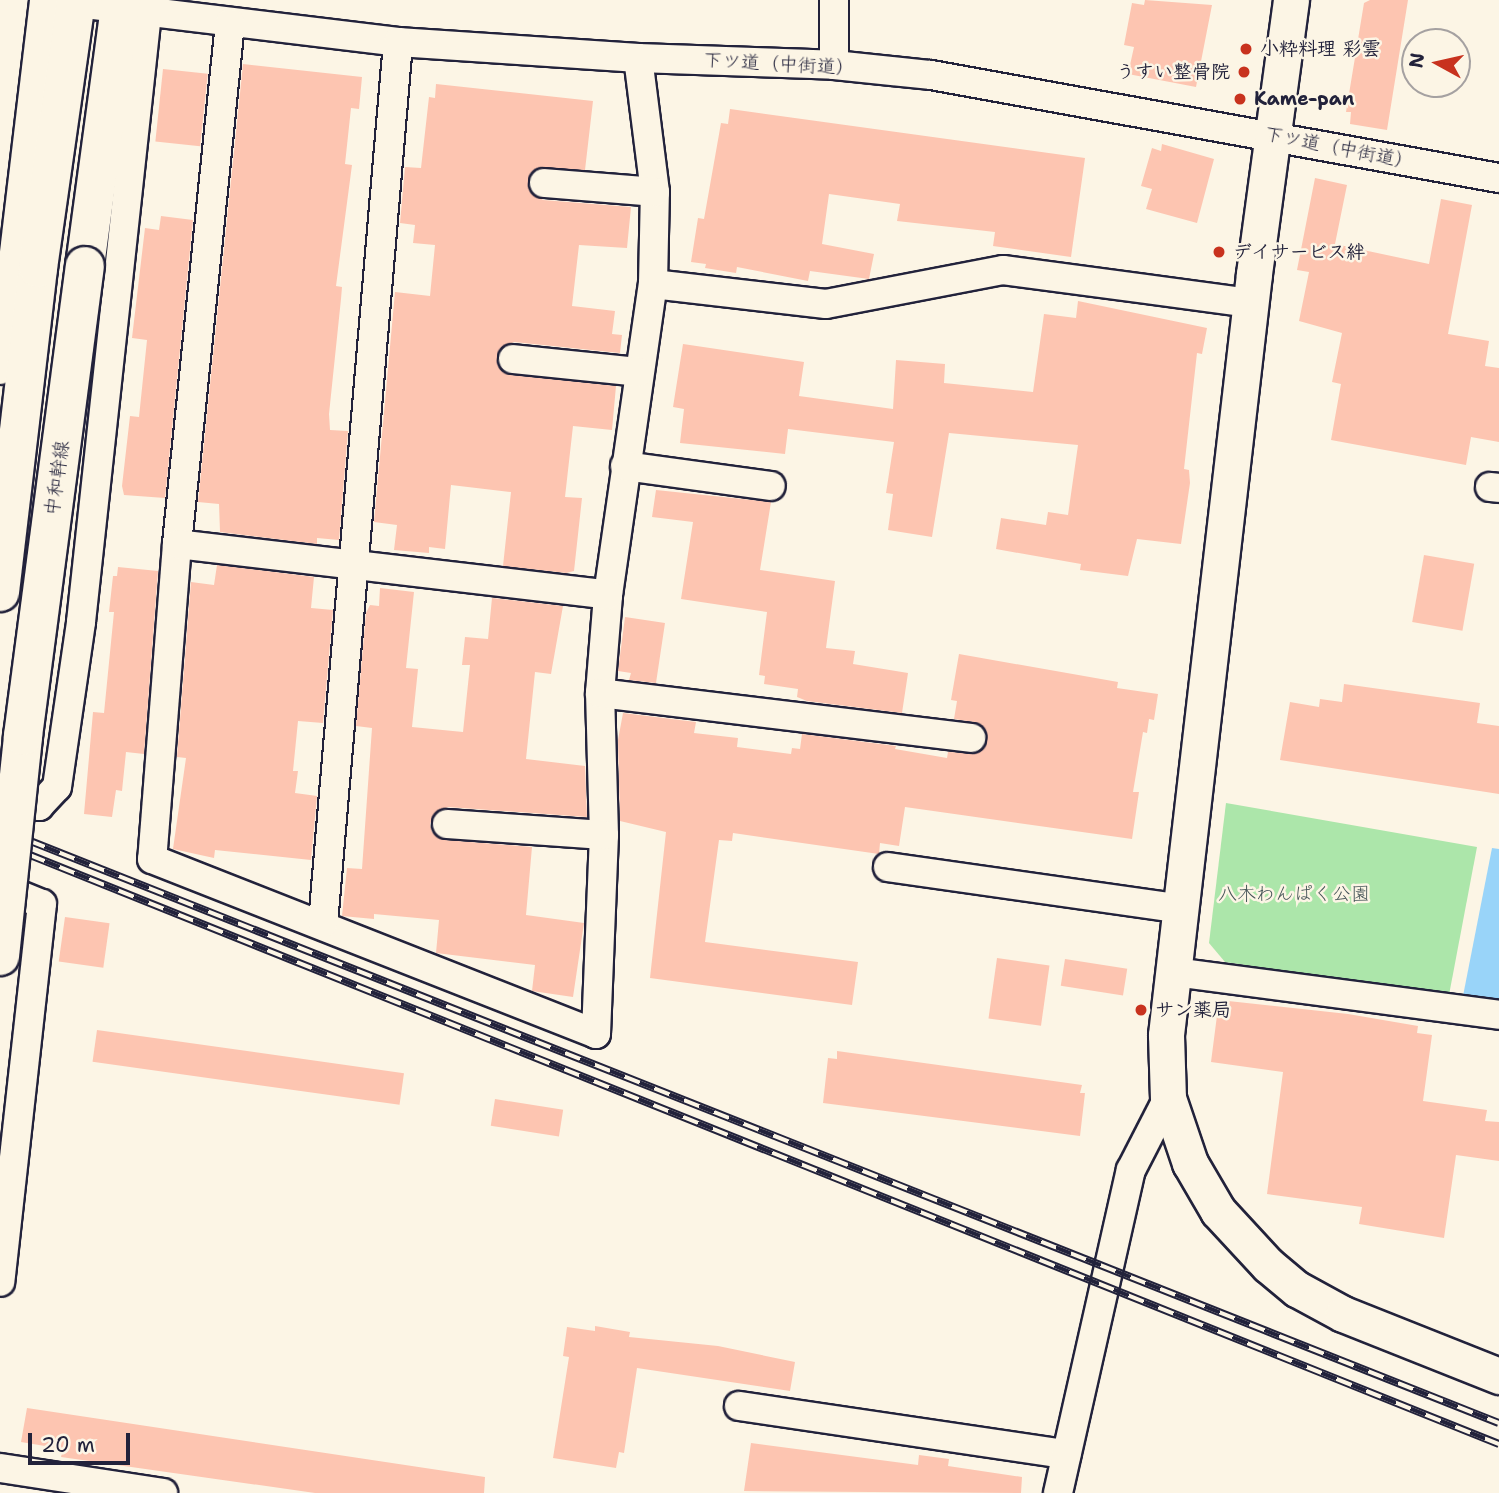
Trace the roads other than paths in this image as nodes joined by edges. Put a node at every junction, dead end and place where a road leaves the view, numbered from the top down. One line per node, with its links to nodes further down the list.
1 (834, 0): 8 (street)
2 (1291, 0): 9 (street)
3 (62, 1): 4 (street, 下ツ道（中街道）); 16 (street); 22 (main road)
4 (129, 7): 5 (street, 下ツ道（中街道）); 26 (street); 33 (main road, 中和幹線, bridge)
5 (230, 23): 6 (street, 下ツ道（中街道）); 20 (street)
6 (398, 41): 7 (street, 下ツ道（中街道）); 21 (street)
7 (638, 58): 8 (street, 下ツ道（中街道）); 12 (street)
8 (834, 65): 9 (street, 下ツ道（中街道）)
9 (1273, 136): 10 (street, 下ツ道（中街道）); 14 (street)
10 (1499, 178)
11 (544, 183): 12 (street)
12 (655, 192): 13 (street)
13 (653, 284): 14 (street); 17 (street)
14 (1251, 303): 31 (street)
15 (513, 359): 17 (street)
16 (0, 370)
17 (638, 372): 18 (street)
18 (625, 466): 19 (street); 23 (street)
19 (771, 486)
20 (177, 544): 21 (street); 32 (street)
21 (353, 563): 23 (street); 32 (street)
22 (0, 592)
23 (608, 595): 24 (street)
24 (600, 693): 25 (street); 28 (street)
25 (971, 738)
26 (0, 794)
27 (447, 824): 28 (street)
28 (604, 835): 32 (street)
29 (888, 867): 31 (street)
30 (0, 887): 37 (street)
31 (1182, 909): 34 (street)
32 (323, 923)
33 (0, 956)
34 (1174, 972): 35 (street); 36 (street)
35 (1499, 1015)
36 (1168, 1098): 38 (street); 40 (street)
37 (0, 1282)
38 (1499, 1376)
39 (739, 1406): 40 (street)
40 (1066, 1454): 43 (street)
41 (0, 1468): 42 (street)
42 (163, 1493)
43 (1058, 1493)

